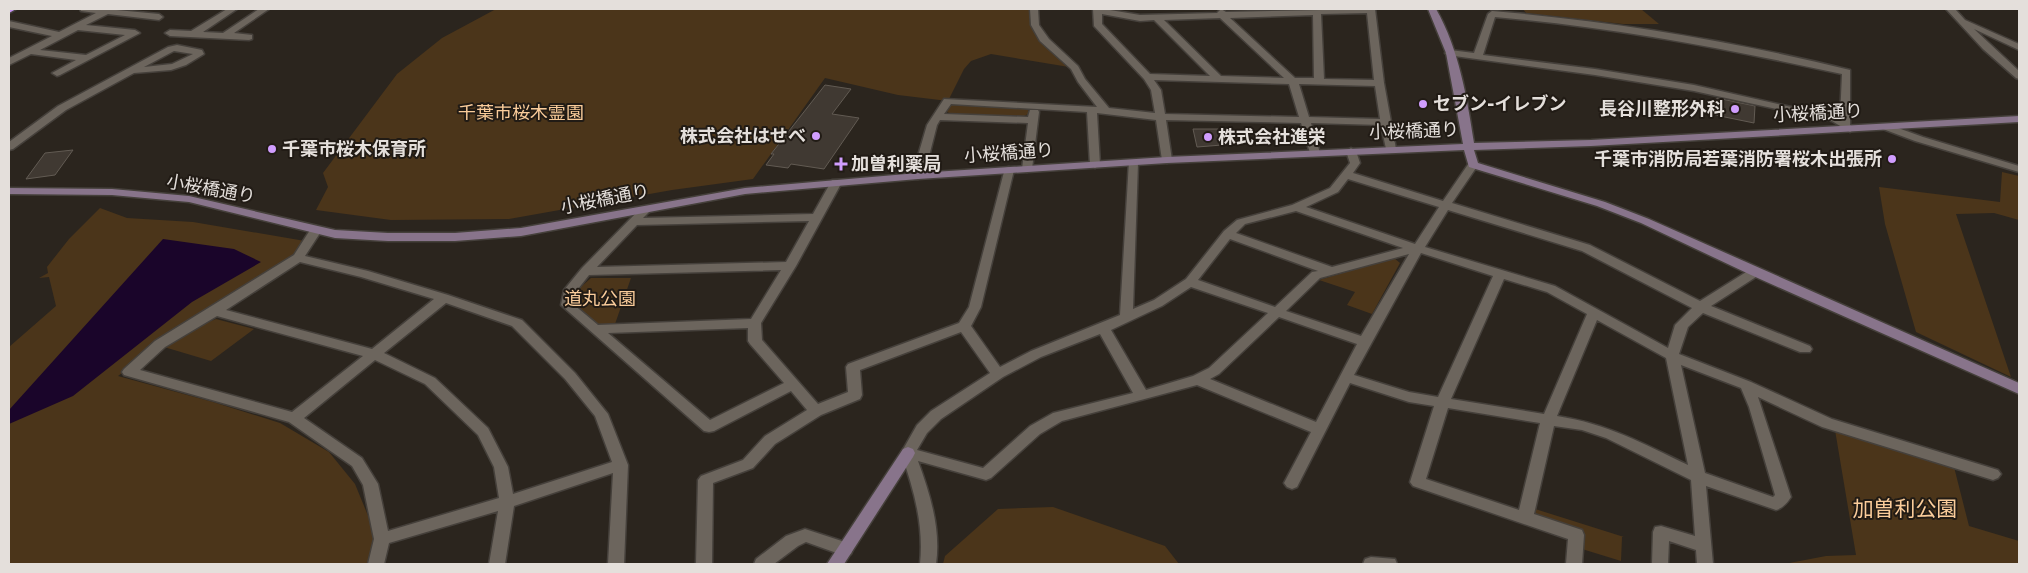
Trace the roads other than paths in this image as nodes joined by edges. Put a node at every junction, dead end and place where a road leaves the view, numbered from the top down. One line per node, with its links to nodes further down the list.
1 (84, 9): 9 (street)
2 (233, 9): 18 (street)
3 (265, 9): 20 (street)
4 (1034, 9): 39 (street)
5 (1432, 9): 24 (street)
6 (1950, 9): 14 (street)
7 (1097, 10): 13 (street); 32 (street)
8 (1371, 10): 11 (street); 36 (street)
9 (110, 11): 12 (street); 16 (street)
10 (1221, 12): 11 (street); 13 (street); 34 (street)
11 (1317, 12): 35 (street)
12 (159, 17)
13 (1156, 17): 33 (street)
14 (1957, 18): 22 (street); 31 (street)
15 (9, 24): 19 (street)
16 (77, 27): 19 (street); 27 (street)
17 (170, 33): 18 (street)
18 (193, 34): 20 (street)
19 (59, 35): 23 (street)
20 (224, 36): 21 (street)
21 (249, 37)
22 (2019, 47)
23 (28, 51): 25 (street); 27 (street)
24 (1450, 53): 26 (street); 48 (street)
25 (14, 56): 28 (street)
26 (1478, 57): 46 (street); 46 (street)
27 (87, 58): 30 (street)
28 (9, 62)
29 (132, 70): 29 (street); 49 (street)
30 (57, 73)
31 (2019, 76)
32 (1147, 77): 33 (street); 41 (street)
33 (1219, 79): 34 (street)
34 (1293, 81): 35 (street); 44 (street)
35 (1319, 81): 36 (street)
36 (1379, 83): 45 (street)
37 (1035, 104): 38 (street); 40 (street); 43 (street)
38 (1092, 108): 39 (street); 55 (street)
39 (1104, 110): 41 (street)
40 (937, 116): 43 (street); 61 (street)
41 (1160, 118): 44 (street); 53 (street)
42 (2019, 119): 47 (street, 小桜橋通り)
43 (1033, 120): 57 (street)
44 (1304, 120): 45 (street); 52 (street)
45 (1386, 122): 50 (street)
46 (1847, 127): 47 (street, 小桜橋通り); 48 (street, 小桜橋通り)
47 (1887, 127): 58 (street)
48 (1469, 146): 50 (street, 小桜橋通り); 56 (street)
49 (9, 147)
50 (1390, 149): 51 (street, 小桜橋通り)
51 (1351, 151): 52 (street, 小桜橋通り); 60 (street)
52 (1314, 153): 53 (street, 小桜橋通り)
53 (1167, 160): 54 (street, 小桜橋通り)
54 (1133, 163): 55 (street, 小桜橋通り); 84 (street)
55 (1095, 165): 57 (street, 小桜橋通り)
56 (1473, 165): 64 (street); 76 (street)
57 (1027, 169): 59 (street, 小桜橋通り)
58 (2019, 169)
59 (1009, 170): 61 (street, 小桜橋通り); 86 (street)
60 (1346, 175): 64 (street); 65 (street)
61 (918, 176): 62 (street, 小桜橋通り)
62 (836, 182): 66 (street, 小桜橋通り); 67 (street)
63 (9, 191): 69 (street, 小桜橋通り)
64 (1444, 205): 71 (street); 80 (street)
65 (1296, 207): 70 (street); 71 (street)
66 (645, 210): 68 (street); 69 (street, 小桜橋通り)
67 (817, 217): 68 (street); 73 (street)
68 (634, 222): 75 (street)
69 (316, 230): 72 (street)
70 (1228, 234): 74 (street); 78 (street)
71 (1416, 248): 74 (street); 77 (street); 89 (street)
72 (298, 258): 79 (street); 81 (street)
73 (790, 266): 75 (street); 85 (street)
74 (1331, 271): 82 (street)
75 (586, 272): 88 (street)
76 (1755, 272): 80 (street); 98 (street)
77 (1500, 274): 83 (street); 100 (street)
78 (1190, 282): 82 (street); 84 (street)
79 (444, 298): 91 (street); 106 (street)
80 (1701, 307): 90 (street); 92 (street)
81 (215, 311): 91 (street); 102 (street)
82 (1278, 311): 89 (street); 95 (street)
83 (1594, 312): 92 (street); 103 (street)
84 (1126, 318): 87 (street)
85 (755, 323): 88 (street); 96 (street)
86 (964, 326): 93 (street); 101 (street)
87 (1103, 328): 93 (street); 99 (street)
88 (597, 329): 96 (street)
89 (1364, 342): 94 (street)
90 (1805, 349)
91 (374, 354): 102 (street); 110 (street)
92 (1672, 356): 97 (street); 108 (street)
93 (998, 374): 105 (street)
94 (1344, 377): 100 (street); 104 (street)
95 (1198, 380): 99 (street); 104 (street)
96 (792, 385): 101 (street)
97 (1746, 385): 107 (street); 108 (street)
98 (2019, 389)
99 (1142, 396): 105 (street)
100 (1444, 401): 103 (street); 111 (street)
101 (816, 411): 118 (street)
102 (294, 418): 112 (street)
103 (1548, 420): 108 (street); 111 (street)
104 (1319, 429): 109 (street)
105 (908, 454): 114 (street); 121 (street)
106 (621, 465): 110 (street); 117 (street)
107 (1993, 474)
108 (1698, 477): 113 (street)
109 (1292, 483)
110 (507, 502): 112 (street); 116 (street)
111 (1525, 518): 124 (street)
112 (382, 539): 115 (street)
113 (1704, 546): 125 (street); 126 (street)
114 (845, 549): 119 (street); 120 (street)
115 (376, 564)
116 (497, 564)
117 (616, 564)
118 (704, 564)
119 (762, 564)
120 (835, 564)
121 (928, 564)
122 (1371, 564): 123 (street)
123 (1390, 564)
124 (1574, 564)
125 (1660, 564)
126 (1706, 564)

